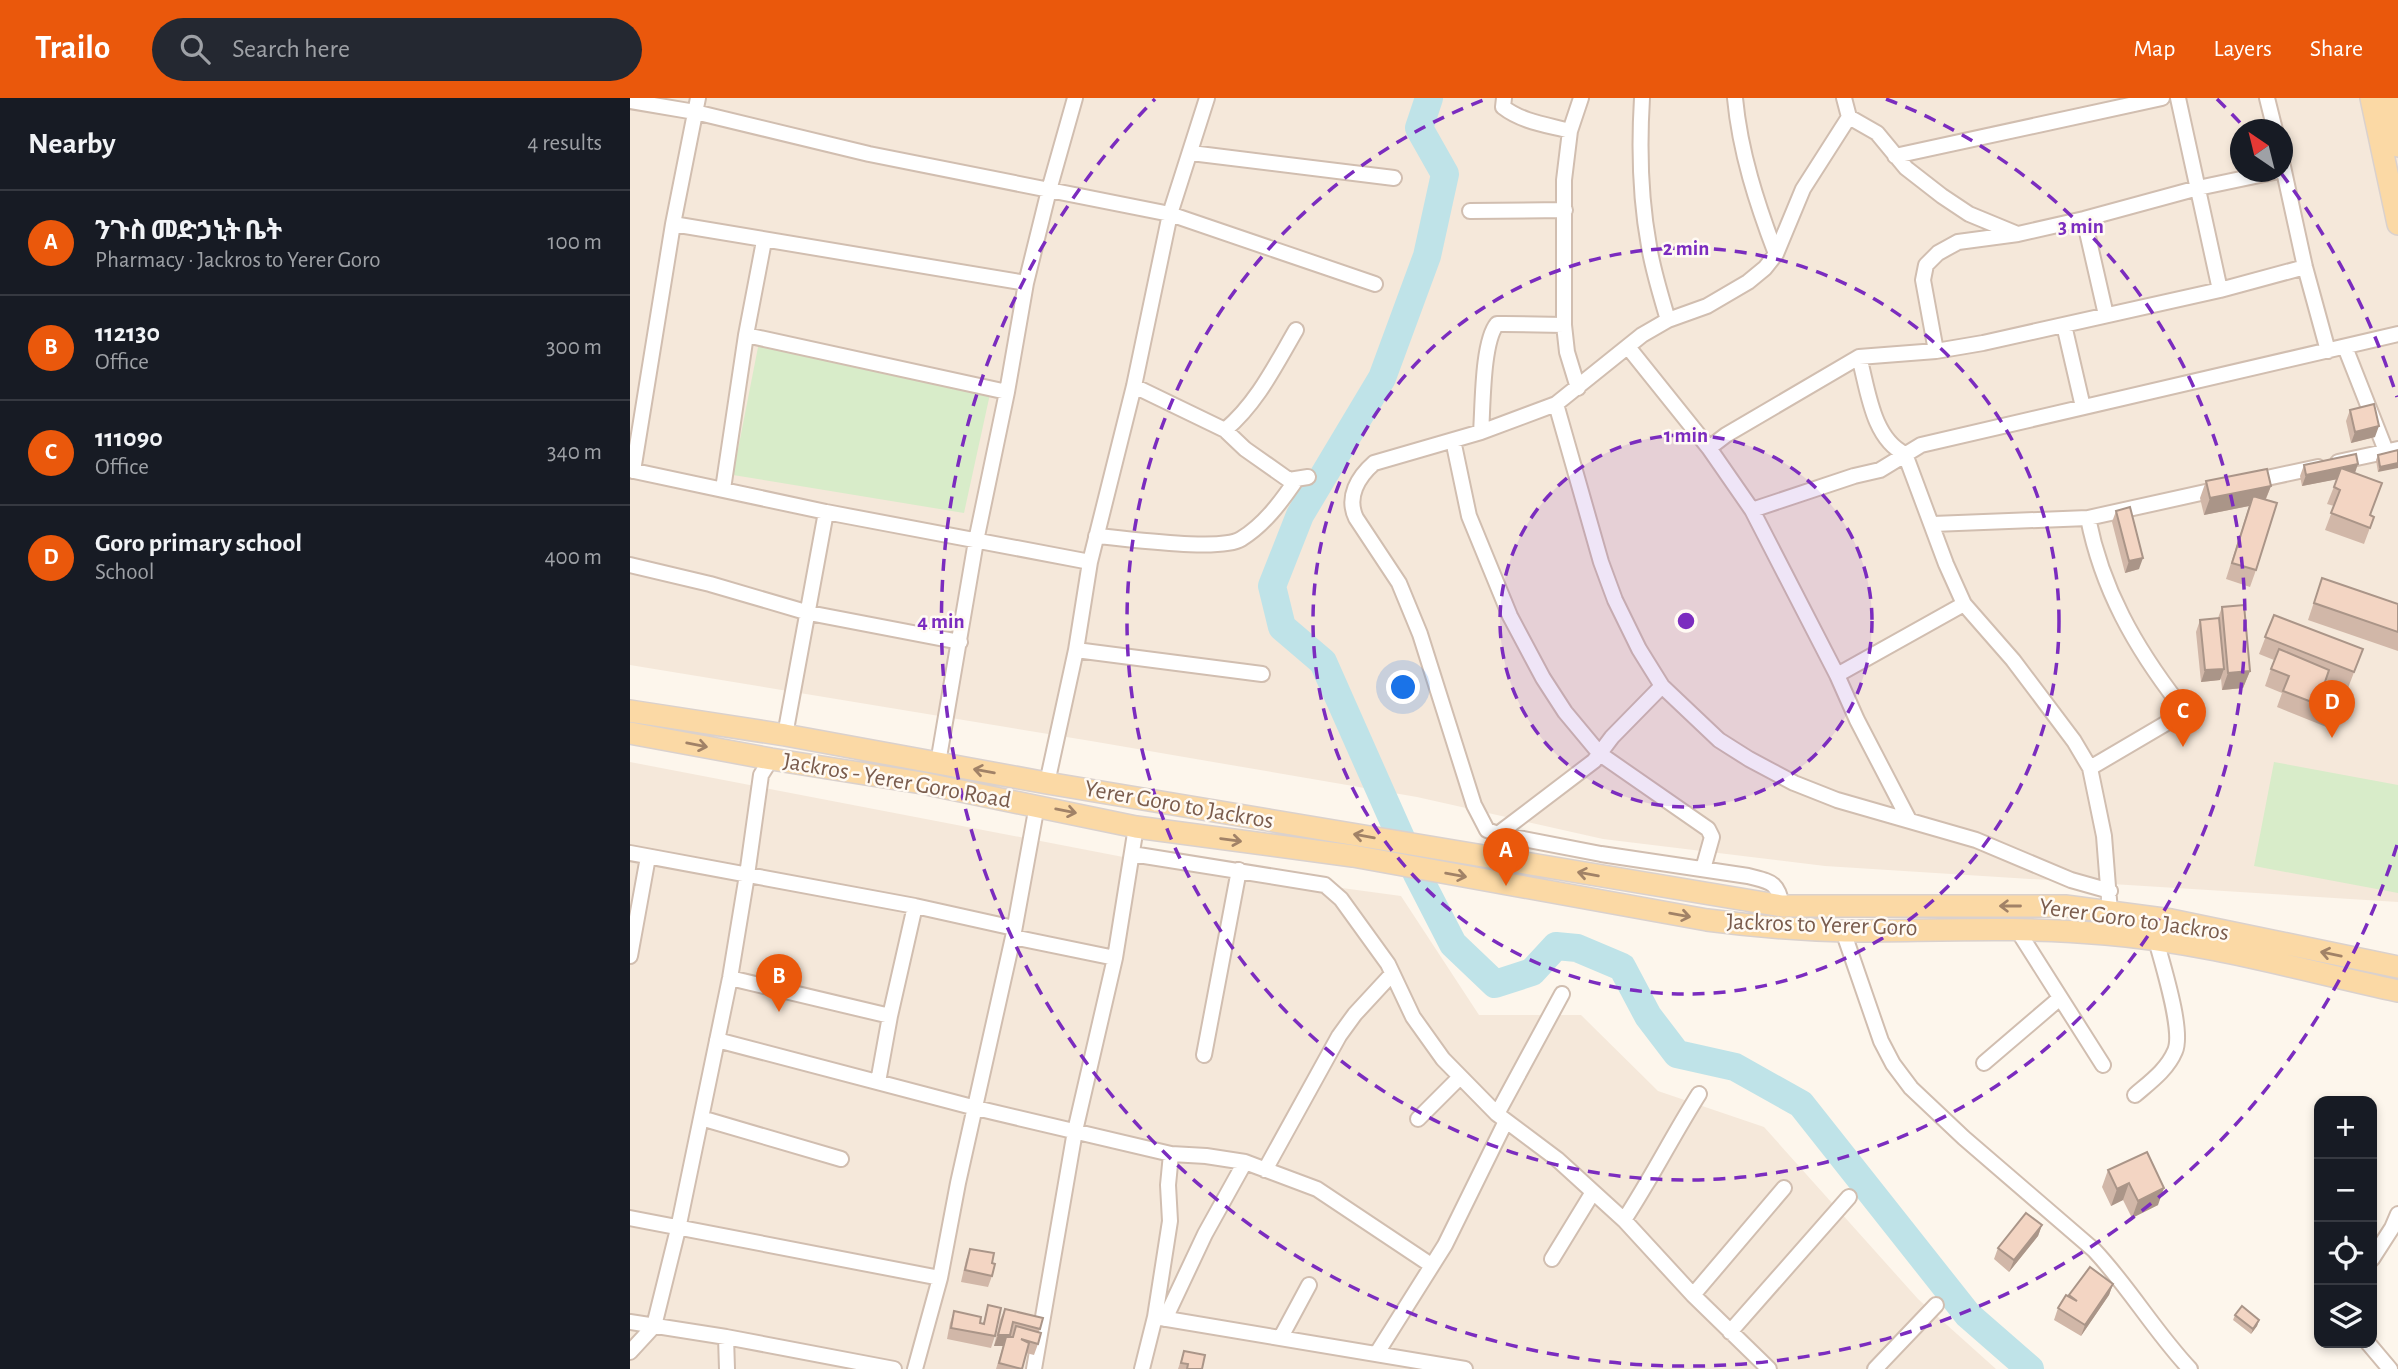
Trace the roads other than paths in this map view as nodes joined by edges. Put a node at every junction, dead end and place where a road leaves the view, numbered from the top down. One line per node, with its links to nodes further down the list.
1 (1075, 98): 25 (street)
2 (1207, 98): 19 (street)
3 (1504, 98): 17 (street)
4 (1581, 98): 17 (street)
5 (1642, 98): 40 (street)
6 (1735, 98): 34 (street)
7 (1844, 98): 15 (street)
8 (2162, 98): 20 (street)
9 (2178, 98): 24 (street)
10 (2267, 98): 16 (street)
11 (2371, 98): 31 (main road)
12 (2388, 98): 18 (main road)
13 (630, 101): 14 (street)
14 (696, 105): 25 (street); 30 (street)
15 (1849, 117): 20 (street); 34 (street)
16 (2272, 119)
17 (1570, 131): 26 (street)
18 (2398, 146)
19 (1191, 153): 21 (street); 28 (street)
20 (1895, 156): 32 (street)
21 (1394, 178)
22 (2230, 180): 24 (street)
23 (2284, 182): 35 (street)
24 (2198, 188): 29 (street); 38 (street)
25 (1049, 190): 28 (street); 36 (street)
26 (1565, 210): 27 (street); 41 (street)
27 (1470, 211)
28 (1170, 214): 37 (street); 51 (street)
29 (2084, 219): 32 (street); 39 (street)
30 (673, 224): 33 (street); 62 (street)
31 (2398, 224)
32 (2018, 234): 48 (street)
33 (764, 241): 36 (street); 45 (street)
34 (1776, 254): 40 (street)
35 (2305, 267): 38 (street); 49 (street)
36 (1026, 283): 53 (street)
37 (1375, 284)
38 (2220, 290): 39 (street)
39 (2106, 315): 42 (street)
40 (1668, 320): 46 (street)
41 (1564, 325): 52 (street); 57 (street)
42 (2064, 325): 48 (street); 55 (street)
43 (1296, 330): 56 (street)
44 (2398, 334): 47 (street)
45 (746, 335): 53 (street); 63 (street)
46 (1628, 347): 52 (street); 59 (street)
47 (2345, 347): 49 (street); 60 (street)
48 (1936, 351): 50 (street)
49 (2328, 351): 55 (street)
50 (1859, 357): 59 (street); 61 (street)
51 (1134, 386): 56 (street); 68 (street)
52 (1578, 388): 54 (street)
53 (1007, 392): 69 (street)
54 (1556, 404): 57 (street); 78 (street)
55 (2083, 407): 61 (street)
56 (1225, 430): 68 (street)
57 (1481, 432): 58 (street)
58 (1453, 440): 82 (street); 91 (street)
59 (1709, 448): 64 (street)
60 (2392, 450): 66 (street)
61 (1905, 454): 64 (street); 67 (street)
62 (632, 471): 63 (street)
63 (723, 489): 65 (street)
64 (1752, 510): 77 (street)
65 (826, 512): 69 (street); 73 (street)
66 (2088, 518): 67 (street); 85 (street)
67 (1933, 524): 72 (street)
68 (1096, 536): 70 (street)
69 (976, 541): 70 (street); 74 (street)
70 (1090, 562): 75 (street)
71 (630, 565): 73 (street)
72 (1964, 604): 77 (street); 85 (street)
73 (809, 612): 74 (street); 81 (street)
74 (960, 642): 84 (street)
75 (1076, 650): 76 (street); 86 (street)
76 (1262, 674)
77 (1837, 675): 88 (street)
78 (1662, 685): 82 (street); 88 (street)
79 (630, 711): 81 (main road, Yerer Goro to Jackros)
80 (630, 733): 83 (main road, Jackros - Yerer Goro Road, one-way to 83)
81 (785, 735): 84 (main road, Yerer Goro to Jackros)
82 (1600, 754): 91 (street); 95 (street)
83 (771, 759): 87 (main road, Jackros - Yerer Goro Road); 97 (street)
84 (938, 763): 86 (main road, Yerer Goro to Jackros, one-way to 84)
85 (2090, 768): 98 (street)
86 (1047, 783): 100 (main road, Yerer Goro to Jackros, one-way to 86)
87 (1037, 805): 89 (main road, Jackros - Yerer Goro Road, one-way to 89); 103 (street)
88 (1909, 820): 98 (street)
89 (1136, 827): 90 (main road, Jackros - Yerer Goro Road); 93 (street)
90 (1163, 831): 101 (main road, Jackros to Yerer Goro, one-way to 101)
91 (1498, 834): 95 (street)
92 (630, 853): 94 (street)
93 (1132, 854): 96 (street); 106 (street)
94 (648, 857): 97 (street); 105 (street)
95 (1703, 869): 100 (street)
96 (1239, 870): 108 (street); 115 (street)
97 (747, 875): 99 (street); 109 (street)
98 (2110, 901): 100 (main road, Yerer Goro to Jackros, one-way to 100); 107 (main road, Yerer Goro to Jackros, one-way to 98)
99 (915, 906): 103 (street); 113 (street)
100 (1782, 906)
101 (1834, 930): 102 (main road, Jackros to Yerer Goro); 162 (street)
102 (2018, 931): 104 (main road, Jackros to Yerer Goro); 112 (street)
103 (1013, 932): 106 (street); 122 (street)
104 (2156, 940): 110 (main road, Jackros to Yerer Goro); 121 (street)
105 (630, 956)
106 (1115, 958): 126 (street)
107 (2398, 967)
108 (1392, 974): 118 (street); 130 (street)
109 (730, 978): 113 (street); 114 (street)
110 (2398, 991)
111 (1562, 994): 123 (street)
112 (2060, 998): 116 (street); 117 (street)
113 (890, 1016): 119 (street)
114 (717, 1040): 119 (street); 124 (street)
115 (1204, 1055)
116 (1984, 1063)
117 (2103, 1065)
118 (1460, 1077): 123 (street); 125 (street)
119 (878, 1082): 122 (street)
120 (1699, 1094): 136 (street)
121 (2135, 1095)
122 (976, 1108): 126 (street); 141 (street)
123 (1501, 1117): 132 (street); 140 (street)
124 (701, 1118): 128 (street); 137 (street)
125 (1418, 1119)
126 (1074, 1131): 127 (street); 157 (street)
127 (1171, 1154): 129 (street); 145 (street)
128 (841, 1159)
129 (1245, 1163): 130 (street); 145 (street)
130 (1265, 1170): 140 (street)
131 (1784, 1188): 143 (street)
132 (1593, 1192): 136 (street); 139 (street)
133 (1849, 1197): 148 (street)
134 (2398, 1214): 138 (street)
135 (630, 1218): 137 (street)
136 (1624, 1220): 143 (street)
137 (678, 1229): 141 (street); 147 (street)
138 (2377, 1251)
139 (1552, 1259)
140 (1431, 1265): 153 (street)
141 (940, 1278): 156 (street)
142 (1309, 1285): 149 (street)
143 (1693, 1295): 148 (street)
144 (1936, 1305): 161 (street)
145 (1160, 1318): 149 (street); 158 (street)
146 (630, 1322): 147 (street)
147 (654, 1326): 150 (street); 152 (street)
148 (1730, 1332): 160 (street)
149 (1281, 1336): 153 (street)
150 (726, 1337): 154 (street); 155 (street)
151 (2372, 1348): 163 (street)
152 (630, 1352)
153 (1377, 1353): 159 (street)
154 (727, 1369)
155 (894, 1369)
156 (915, 1369)
157 (1034, 1369)
158 (1142, 1369)
159 (1465, 1369)
160 (1769, 1369)
161 (1875, 1369)
162 (2190, 1369)
163 (2390, 1369)

